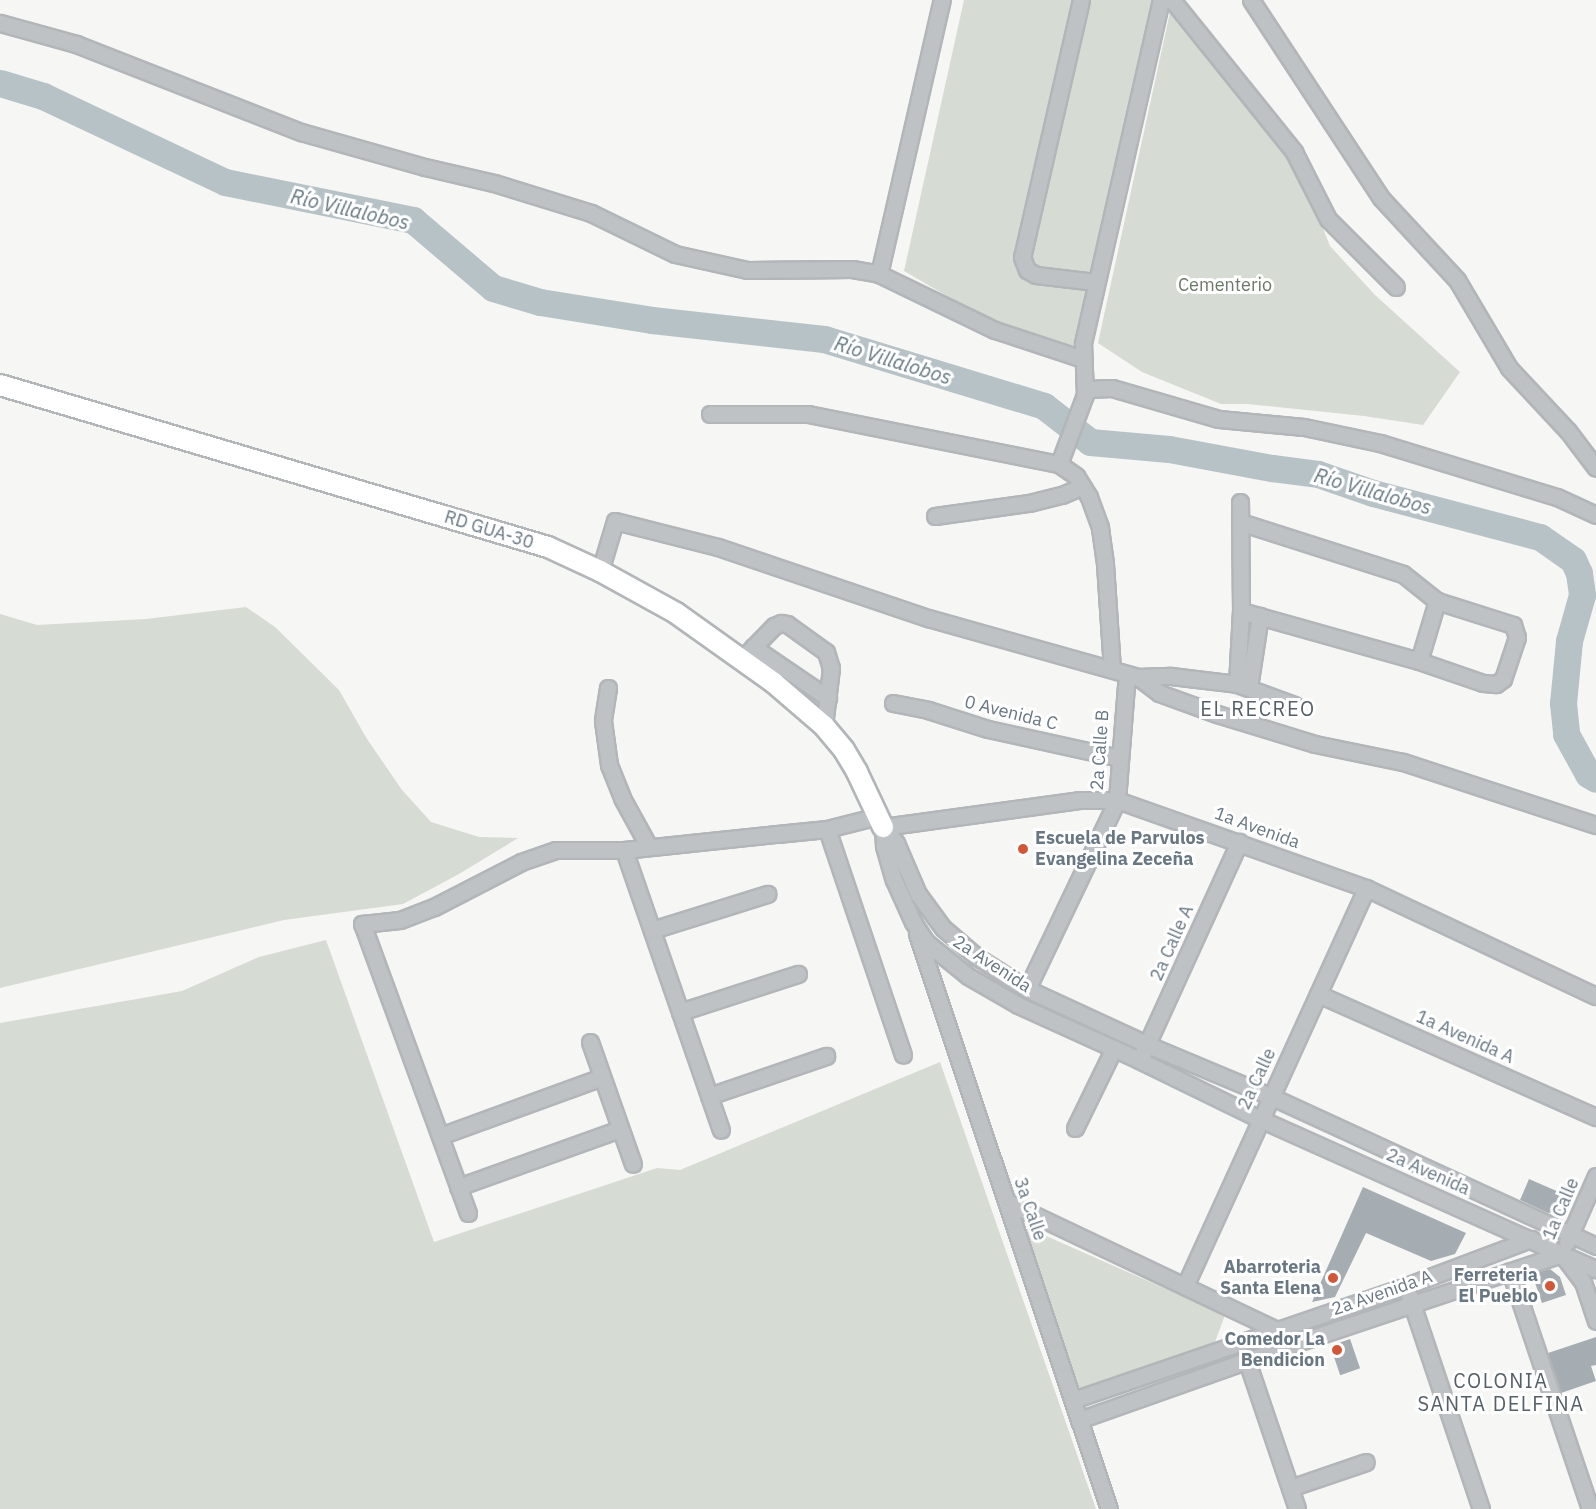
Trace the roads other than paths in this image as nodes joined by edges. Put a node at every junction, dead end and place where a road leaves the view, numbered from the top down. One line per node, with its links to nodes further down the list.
1 (942, 0): 7 (street)
2 (1081, 0): 8 (street)
3 (1161, 0): 8 (street)
4 (1172, 0): 9 (street)
5 (1251, 0): 15 (street)
6 (0, 23): 7 (street)
7 (879, 274): 10 (street)
8 (1096, 282): 10 (street)
9 (1396, 287)
10 (1083, 351): 12 (street)
11 (0, 385): 21 (main road, RD GUA-30)
12 (1086, 392): 14 (street); 18 (street)
13 (710, 414): 14 (street)
14 (1059, 464): 16 (street)
15 (1596, 468)
16 (1082, 486): 19 (street); 27 (street)
17 (1240, 502): 20 (street)
18 (1596, 515)
19 (935, 516)
20 (1240, 522): 22 (street); 23 (street)
21 (600, 571): 25 (main road, RD GUA-30); 27 (street)
22 (1437, 601): 26 (street); 26 (street)
23 (1241, 611): 24 (street); 29 (street)
24 (1260, 616): 26 (street); 29 (street)
25 (747, 653): 31 (street); 31 (street); 34 (main road, RD GUA-30)
26 (1419, 661)
27 (1112, 669): 28 (street)
28 (1132, 676): 29 (street); 35 (street, 2a Calle B); 38 (street)
29 (1243, 685): 33 (street)
30 (608, 688): 41 (street)
31 (828, 698): 34 (street)
32 (893, 703): 35 (street, 0 Avenida C)
33 (1294, 705)
34 (824, 726): 37 (main road, RD GUA-30)
35 (1120, 758): 36 (street, 2a Calle B)
36 (1117, 800): 37 (street, 1a Avenida); 40 (street, 1a Avenida); 49 (street, 2a Calle B)
37 (880, 822): 39 (street, 1a Avenida); 45 (street, 2a Avenida); 46 (street, 2a Avenida)
38 (1596, 825)
39 (827, 828): 41 (street, 1a Avenida); 56 (street)
40 (1239, 842): 43 (street, 1a Avenida); 54 (street, 2a Calle A)
41 (649, 847): 42 (street, 1a Avenida)
42 (624, 850): 47 (street); 67 (street, 1a Avenida)
43 (1366, 888): 50 (street, 2a Calle); 51 (street, 1a Avenida)
44 (767, 894): 47 (street)
45 (930, 912): 46 (street); 49 (street, 2a Avenida)
46 (913, 922): 55 (street, 2a Avenida); 71 (street, 3a Calle)
47 (652, 930): 52 (street)
48 (798, 974): 52 (street)
49 (1028, 989): 54 (street, 2a Avenida)
50 (1318, 994): 61 (street, 2a Calle); 62 (street, 1a Avenida A)
51 (1596, 996)
52 (680, 1012): 60 (street)
53 (590, 1042): 59 (street)
54 (1148, 1045): 58 (street, 2a Calle A); 61 (street, 2a Avenida)
55 (1114, 1048): 58 (street, 2a Avenida); 64 (street)
56 (903, 1055)
57 (826, 1056): 60 (street)
58 (1139, 1060): 63 (street, 2a Avenida)
59 (602, 1077): 65 (street); 67 (street)
60 (709, 1096): 66 (street)
61 (1270, 1096): 63 (street, 2a Calle); 73 (street, 2a Avenida)
62 (1596, 1117)
63 (1260, 1119): 74 (street, 2a Avenida); 79 (street, 2a Calle)
64 (1075, 1128)
65 (620, 1129): 68 (street); 70 (street)
66 (721, 1130)
67 (440, 1136): 70 (street)
68 (633, 1164)
69 (1596, 1176): 73 (street, 1a Calle)
70 (458, 1187): 72 (street)
71 (1007, 1203): 79 (street); 85 (street, 3a Calle)
72 (468, 1213)
73 (1569, 1234): 75 (street, 2a Avenida); 76 (street, 1a Calle)
74 (1531, 1239): 76 (street, 2a Avenida); 80 (street, 2a Avenida A)
75 (1596, 1246)
76 (1562, 1254): 77 (street, 2a Avenida); 78 (street, 2a Avenida A); 82 (street, 1a Calle)
77 (1596, 1269)
78 (1510, 1271): 81 (street, 2a Avenida A); 92 (street)
79 (1185, 1286): 83 (street)
80 (1406, 1286): 81 (street); 83 (street, 2a Avenida A)
81 (1412, 1304): 84 (street, 2a Avenida A); 91 (street)
82 (1596, 1321)
83 (1279, 1330): 85 (street, 2a Avenida A)
84 (1246, 1361): 86 (street, 2a Avenida A); 88 (street)
85 (1073, 1400): 86 (street, 3a Calle)
86 (1079, 1420): 89 (street, 3a Calle)
87 (1366, 1462): 88 (street)
88 (1290, 1488): 90 (street)
89 (1109, 1509)
90 (1298, 1509)
91 (1481, 1509)
92 (1590, 1509)

